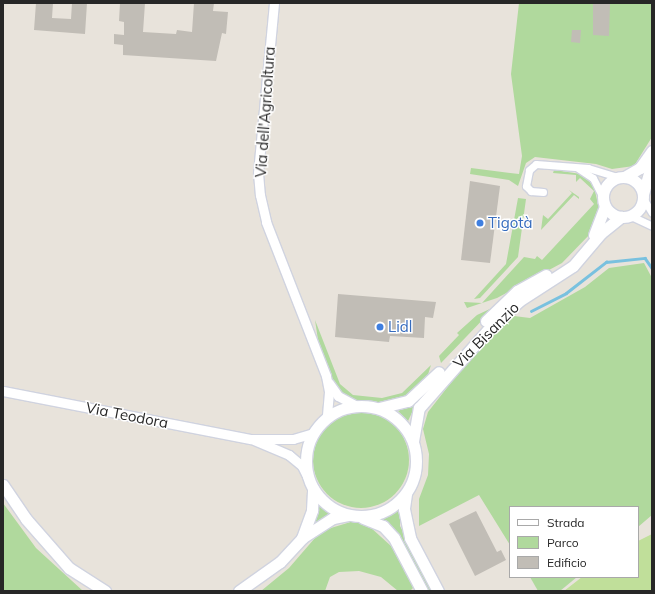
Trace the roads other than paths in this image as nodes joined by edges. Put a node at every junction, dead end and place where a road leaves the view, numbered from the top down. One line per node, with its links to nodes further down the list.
1 (274, 3): 12 (street, Via dell'Agricoltura)
2 (652, 151): 5 (main road)
3 (652, 163): 7 (main road)
4 (576, 168): 5 (street); 6 (street); 8 (street)
5 (621, 176): 7 (main road); 8 (main road)
6 (543, 192)
7 (643, 196): 9 (street); 10 (main road)
8 (604, 202): 10 (main road); 15 (main road, Via Bisanzio)
9 (652, 213)
10 (626, 216): 11 (street); 19 (main road, Via Bisanzio)
11 (652, 226)
12 (326, 376): 14 (street, Via dell'Agricoltura); 16 (street, Via dell'Agricoltura)
13 (6, 391): 18 (street, Via Teodora)
14 (357, 406): 15 (main road); 16 (main road)
15 (378, 408): 19 (main road)
16 (327, 417): 17 (main road)
17 (314, 433): 18 (street, Via Teodora); 20 (main road)
18 (251, 439): 20 (street, Via Teodora)
19 (413, 442): 23 (main road)
20 (308, 478): 22 (main road)
21 (3, 485): 27 (main road)
22 (313, 489): 24 (main road); 25 (main road)
23 (406, 494): 24 (main road); 29 (main road)
24 (353, 516): 25 (main road); 26 (main road)
25 (302, 538): 28 (main road)
26 (421, 590)
27 (105, 591)
28 (239, 591)
29 (438, 591)

